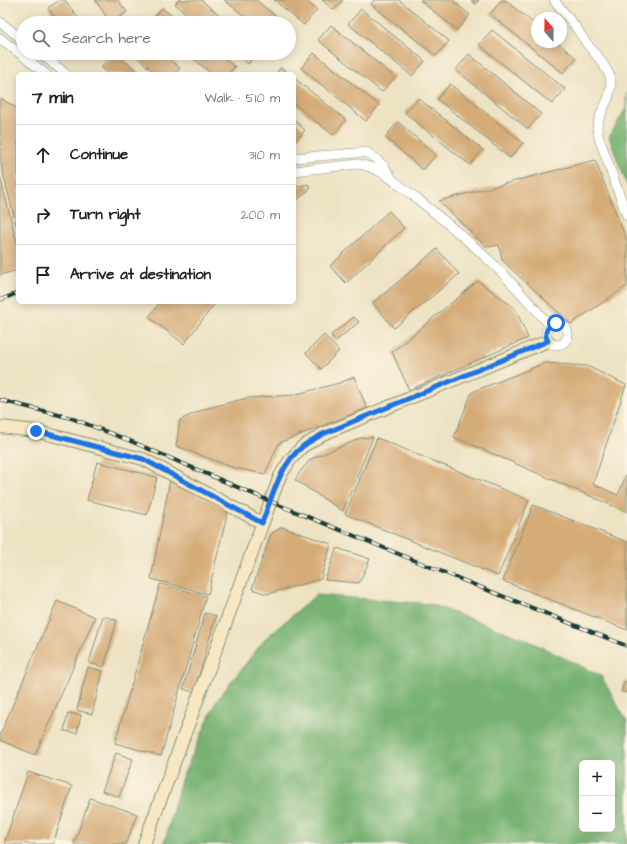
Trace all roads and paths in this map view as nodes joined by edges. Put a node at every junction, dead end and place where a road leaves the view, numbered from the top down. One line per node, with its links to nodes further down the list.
1 (554, 0): 13 (street)
2 (0, 22): 3 (street)
3 (16, 35)
4 (0, 38): 5 (street)
5 (16, 51)
6 (28, 60): 8 (street)
7 (49, 60): 9 (street)
8 (43, 72)
9 (64, 72)
10 (296, 158): 12 (street)
11 (296, 171): 12 (street)
12 (392, 180): 14 (street)
13 (627, 216)
14 (550, 325): 15 (street); 15 (street)
15 (548, 341): 17 (street)
16 (0, 428): 17 (street)
17 (262, 523): 18 (street)
18 (144, 844)

